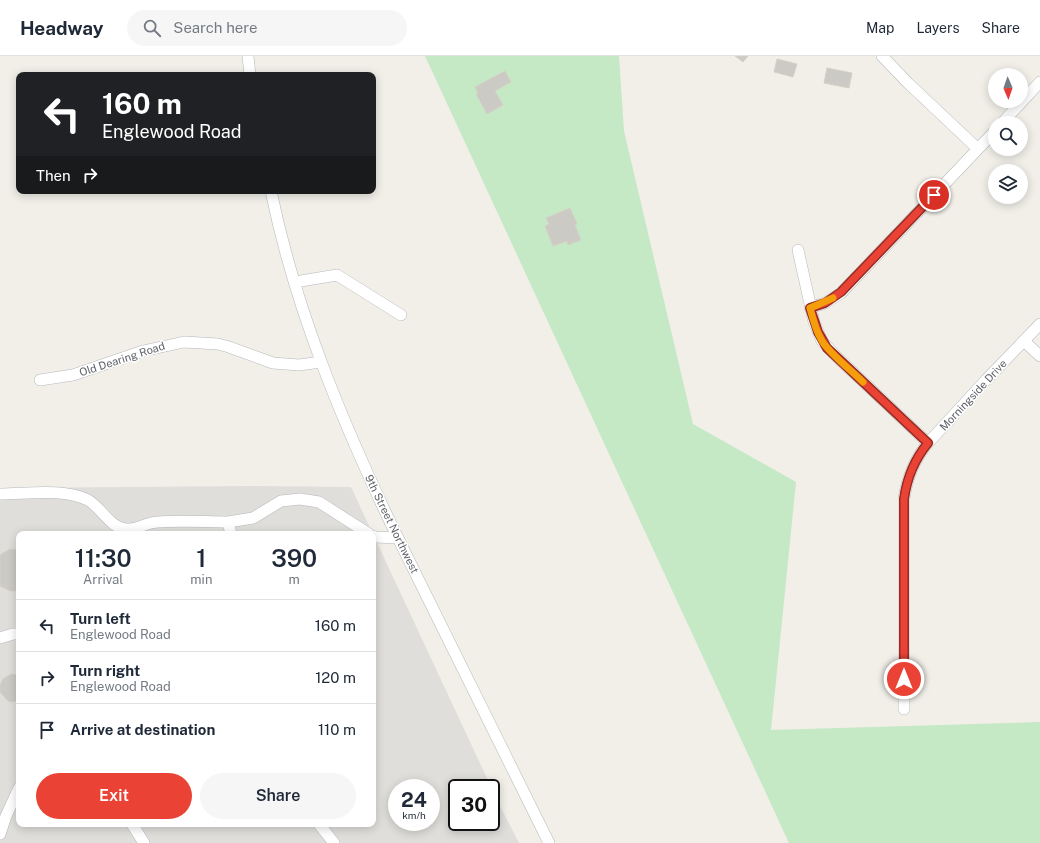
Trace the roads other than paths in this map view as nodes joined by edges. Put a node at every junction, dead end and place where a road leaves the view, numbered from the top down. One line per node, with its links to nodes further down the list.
1 (248, 56): 3 (street)
2 (882, 56): 7 (street)
3 (250, 72)
4 (1040, 82): 5 (street)
5 (1008, 116)
6 (988, 138): 7 (street)
7 (978, 149): 11 (street)
8 (272, 194): 10 (street, 9th Street Northwest)
9 (798, 250): 11 (street)
10 (295, 282): 12 (street); 16 (street, 9th Street Northwest)
11 (810, 308): 18 (street)
12 (401, 315)
13 (1040, 324): 14 (street, Morningside Drive)
14 (1024, 341): 15 (street); 18 (street, Morningside Drive)
15 (1040, 356)
16 (321, 362): 17 (street, Old Dearing Road); 26 (street, 9th Street Northwest)
17 (40, 380)
18 (928, 443): 29 (street, Morningside Drive)
19 (0, 494): 21 (street)
20 (228, 522): 22 (street); 23 (street); 24 (street)
21 (123, 531)
22 (128, 531)
23 (230, 531)
24 (364, 531)
25 (376, 538): 26 (street)
26 (398, 538): 36 (street, 9th Street Northwest)
27 (16, 634): 28 (street)
28 (0, 638)
29 (904, 709)
30 (16, 794): 33 (street)
31 (134, 827): 34 (street)
32 (321, 827): 35 (street)
33 (0, 834)
34 (144, 843)
35 (334, 843)
36 (548, 843)

